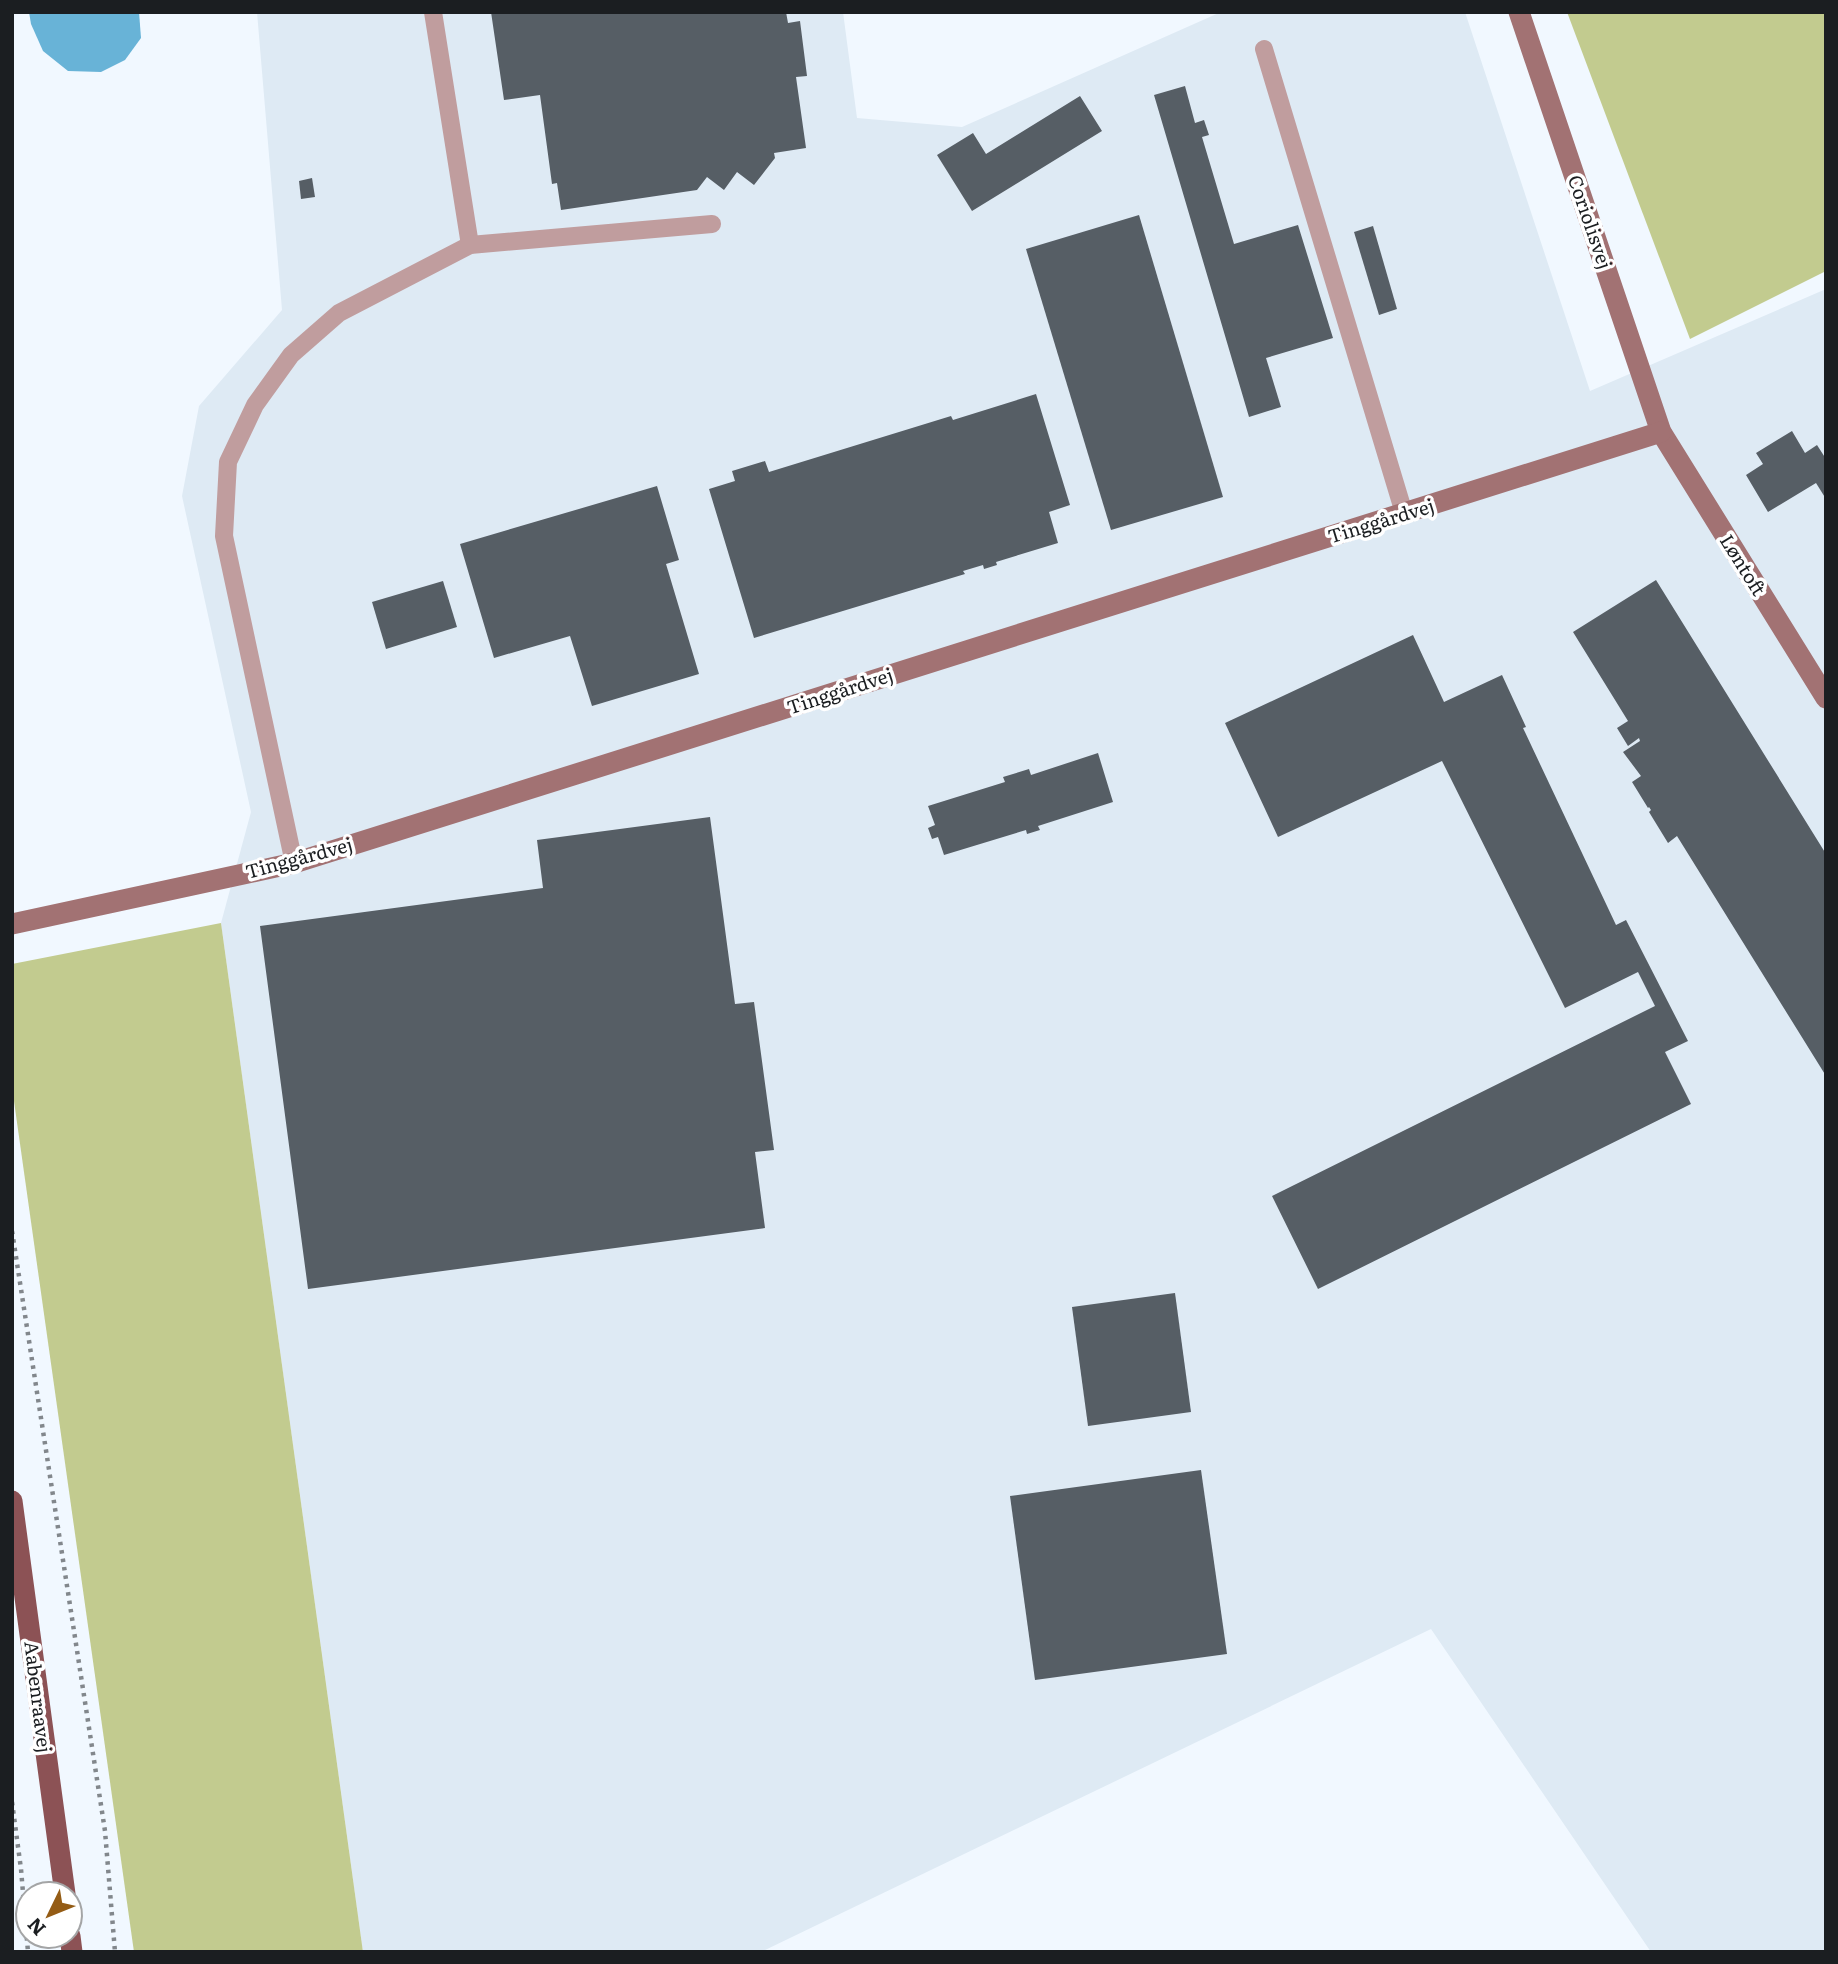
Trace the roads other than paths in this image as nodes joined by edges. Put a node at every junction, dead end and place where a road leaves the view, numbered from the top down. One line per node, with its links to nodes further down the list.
1 (433, 12): 5 (lane)
2 (1519, 12): 6 (street, Coriolisvej)
3 (1264, 49): 7 (lane)
4 (712, 223): 5 (lane)
5 (470, 244): 9 (lane)
6 (1661, 432): 7 (street, Tinggårdvej); 8 (street, Løntoft)
7 (1404, 513): 9 (street, Tinggårdvej)
8 (1826, 698)
9 (294, 863): 10 (street, Tinggårdvej)
10 (12, 923)
11 (12, 1501): 12 (main road, Aabenraavej)
12 (63, 1880)

